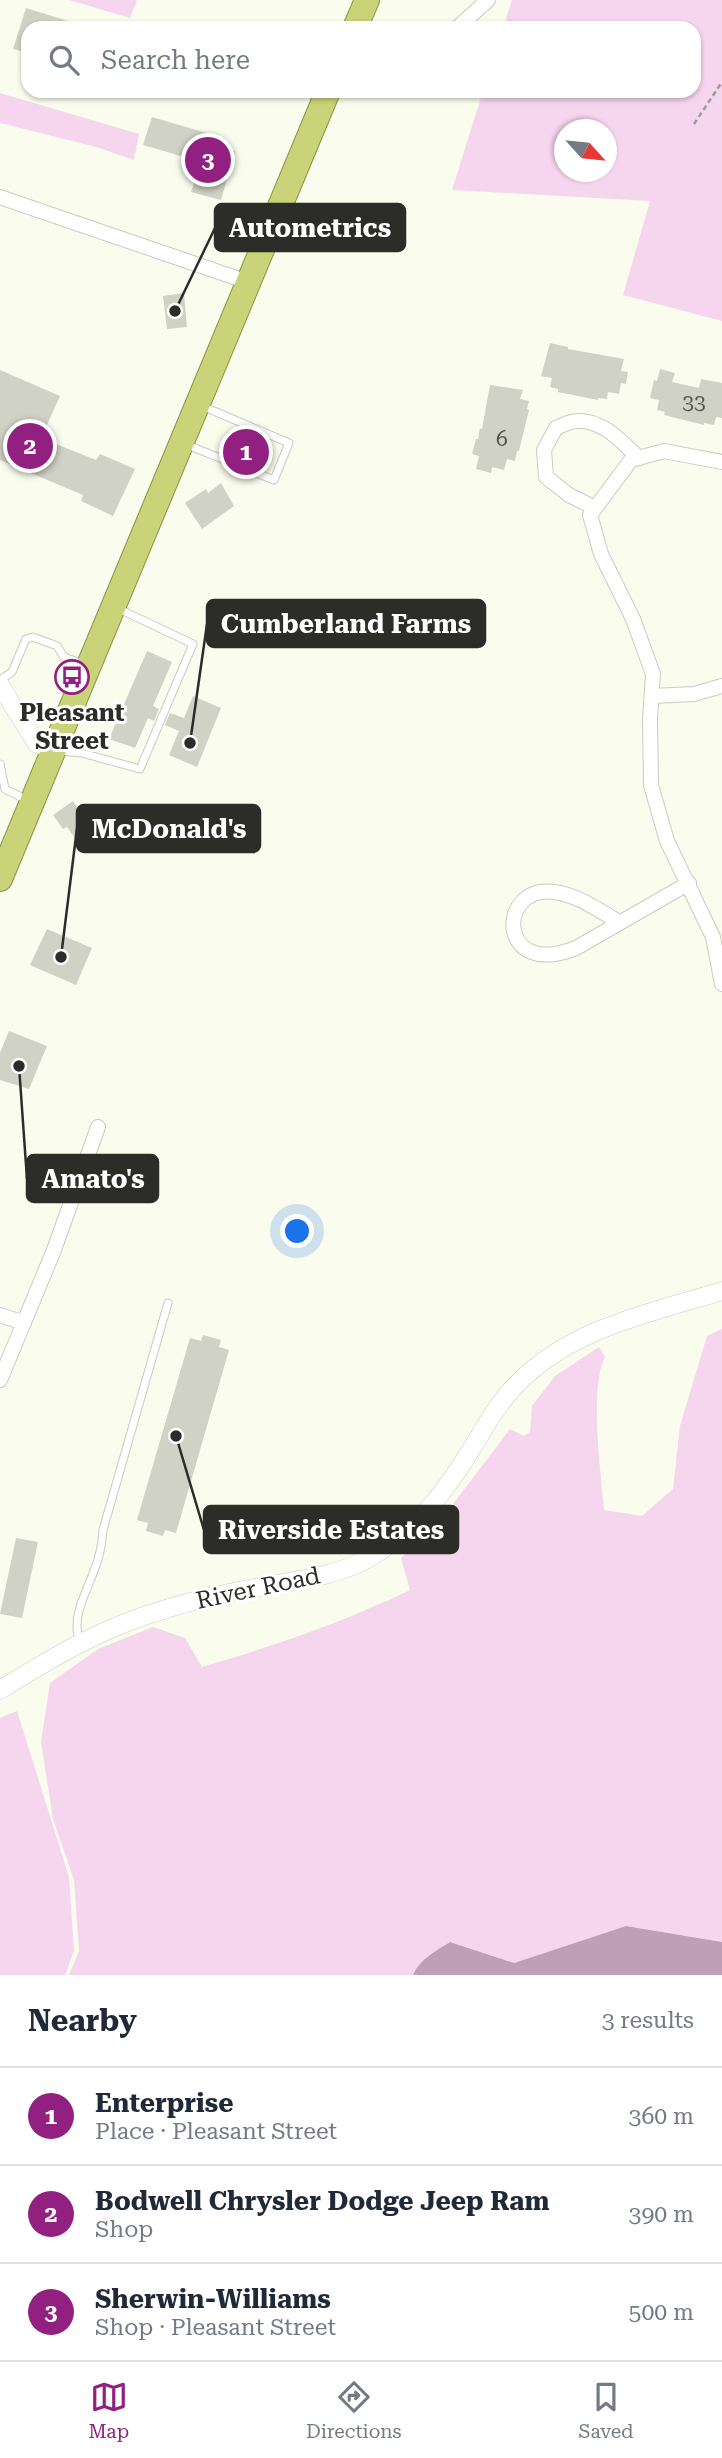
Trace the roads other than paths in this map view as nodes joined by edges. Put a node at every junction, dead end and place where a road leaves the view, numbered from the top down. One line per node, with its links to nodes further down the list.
1 (367, 0): 3 (highway)
2 (488, 0): 4 (street)
3 (358, 21)
4 (465, 21)
5 (325, 98): 7 (highway)
6 (0, 197): 7 (street)
7 (247, 282): 8 (highway)
8 (198, 404): 9 (highway); 9 (lane)
9 (181, 443): 13 (highway)
10 (639, 458): 11 (street); 12 (street); 12 (street)
11 (722, 462)
12 (595, 508): 17 (street)
13 (114, 607): 14 (highway); 18 (lane)
14 (90, 666): 15 (lane); 18 (highway)
15 (0, 682): 18 (street)
16 (722, 686): 17 (street)
17 (652, 696): 22 (street)
18 (55, 750): 20 (highway)
19 (0, 764): 20 (lane)
20 (33, 803): 21 (highway)
21 (0, 879)
22 (689, 883): 23 (street); 24 (street)
23 (619, 922): 23 (street)
24 (722, 984)
25 (98, 1127): 29 (street)
26 (722, 1291): 31 (street, River Road)
27 (168, 1303): 31 (lane)
28 (0, 1315): 29 (street)
29 (24, 1323): 30 (street)
30 (0, 1380)
31 (80, 1643): 32 (street, River Road)
32 (0, 1690)

